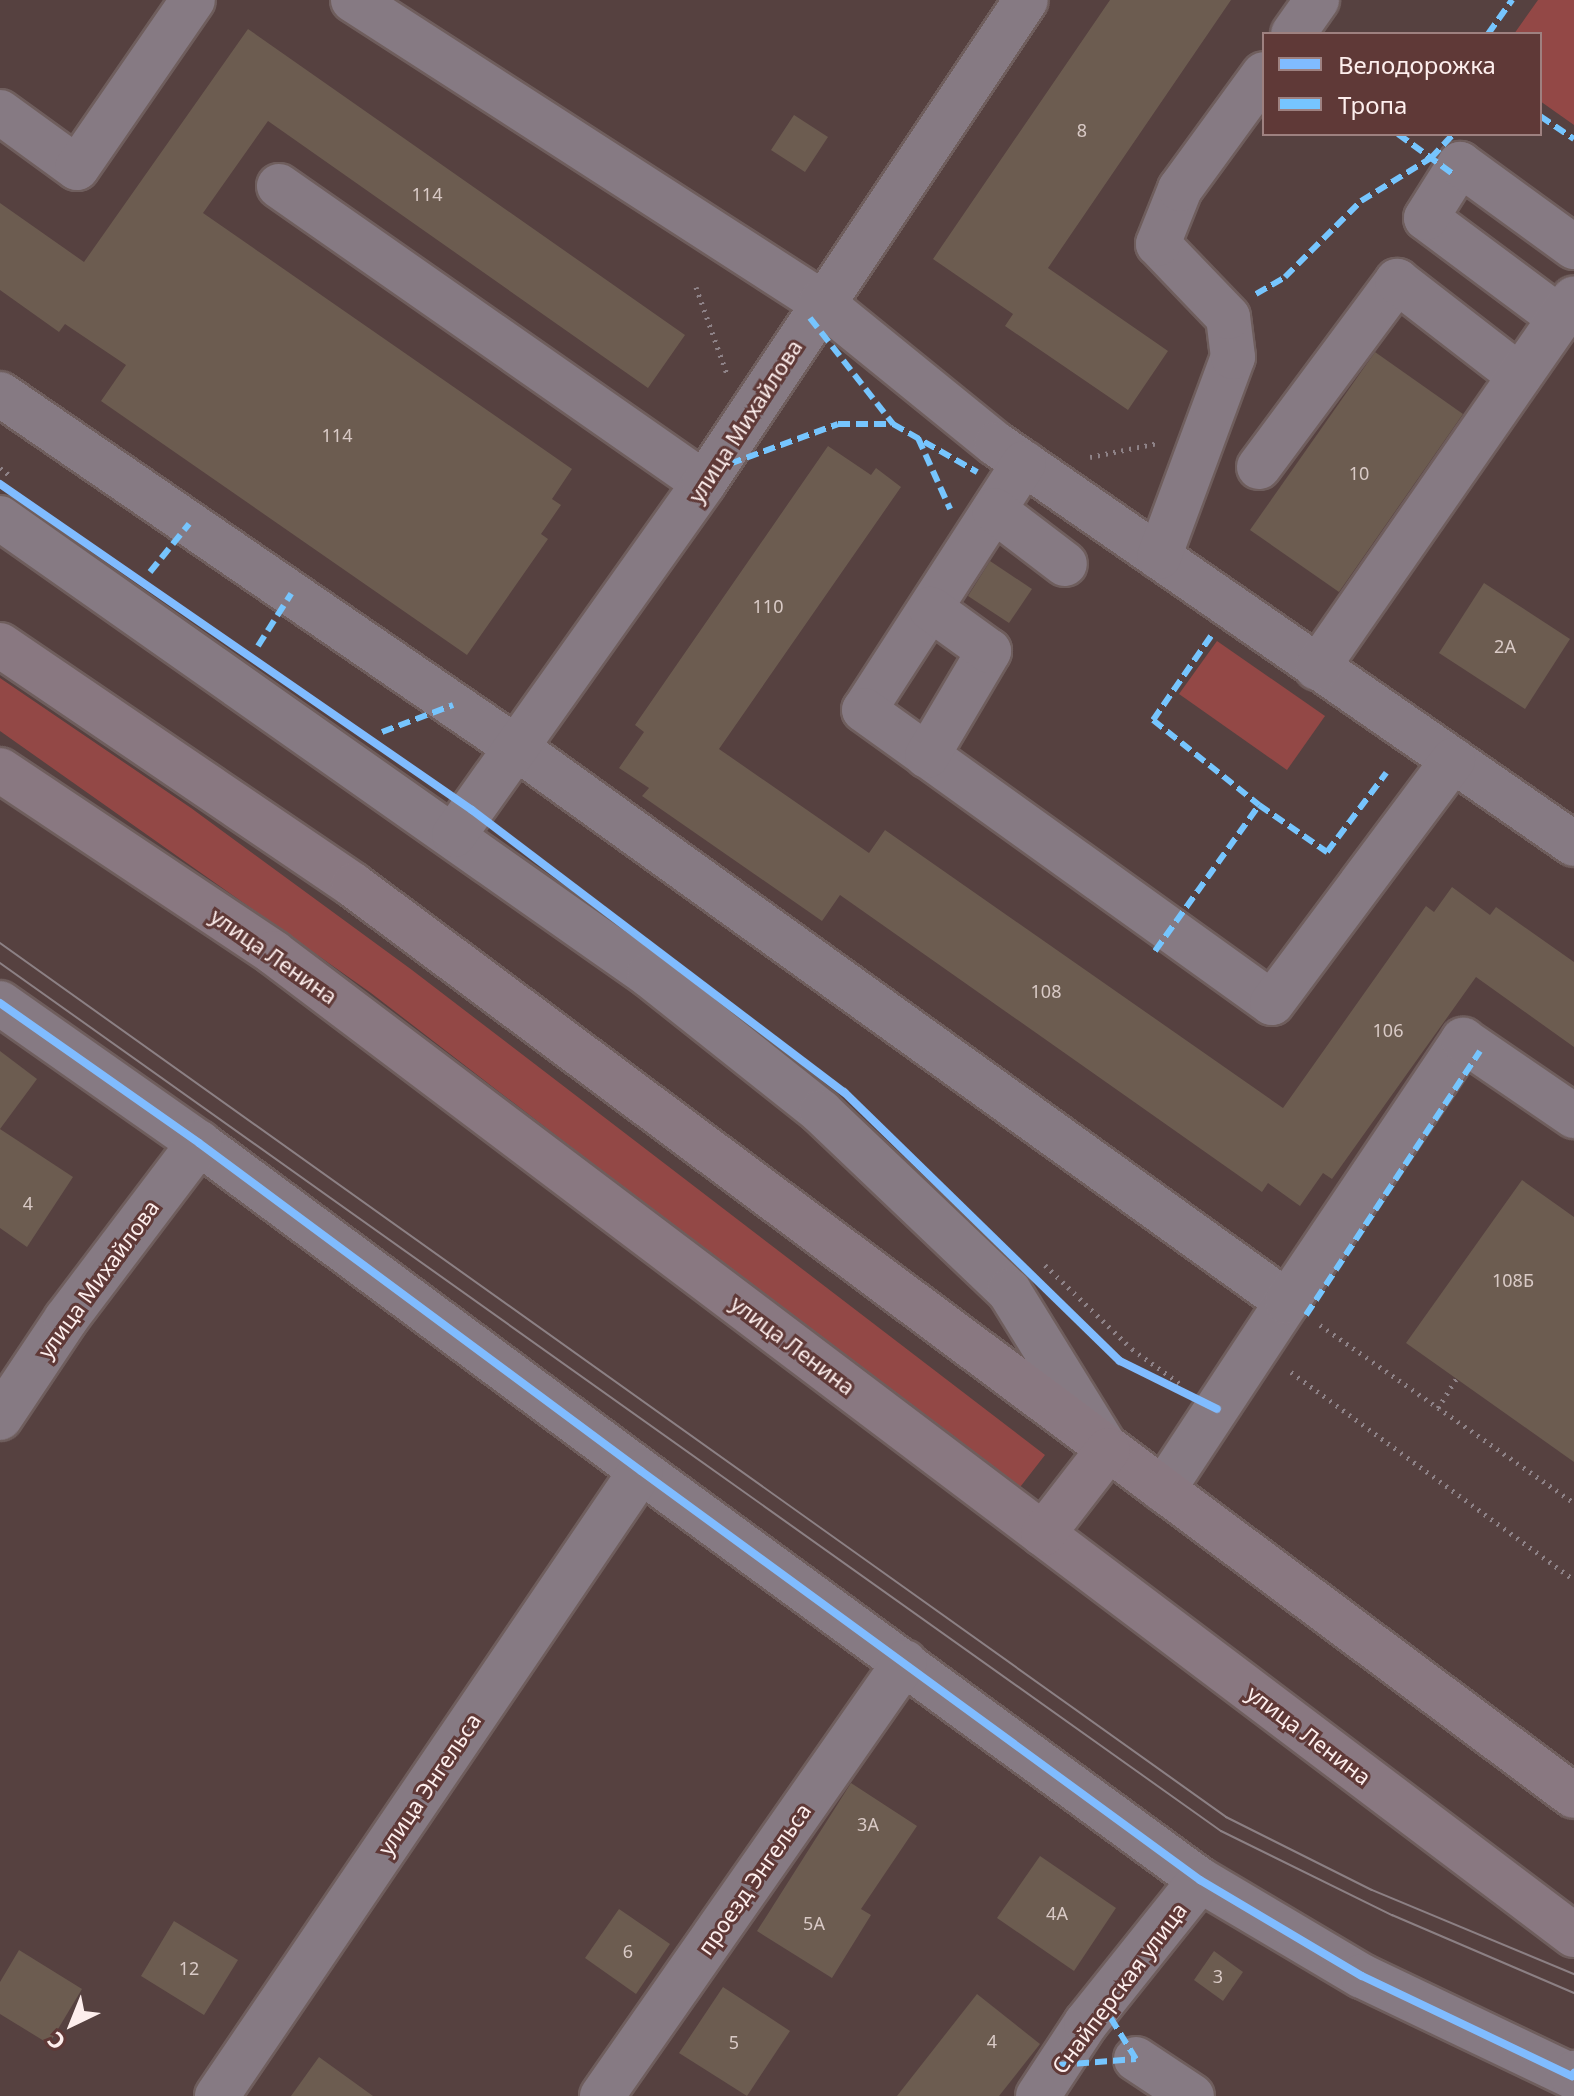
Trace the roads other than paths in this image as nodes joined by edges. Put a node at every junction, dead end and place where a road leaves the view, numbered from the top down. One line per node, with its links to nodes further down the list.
1 (193, 0): 7 (street)
2 (353, 0): 10 (street)
3 (1026, 0): 10 (street, улица Михайлова)
4 (1317, 0): 5 (street)
5 (1294, 32)
6 (1262, 77): 19 (street)
7 (0, 112)
8 (279, 186): 16 (street)
9 (1574, 247): 11 (street)
10 (821, 302): 14 (street); 16 (street, улица Михайлова)
11 (1567, 308): 12 (street)
12 (1520, 376): 15 (street); 23 (street)
13 (0, 394): 24 (street)
14 (1024, 463): 17 (street); 19 (street)
15 (1259, 467)
16 (704, 483): 24 (street, улица Михайлова)
17 (994, 510): 20 (street); 21 (street)
18 (0, 518): 28 (street)
19 (1159, 557): 23 (street)
20 (1065, 564)
21 (931, 609): 25 (street); 25 (street)
22 (0, 645): 35 (main road)
23 (1317, 668): 26 (street)
24 (518, 749): 28 (street, улица Михайлова); 33 (street)
25 (927, 756): 26 (street)
26 (1453, 760): 29 (street)
27 (0, 770): 38 (main road, улица Ленина)
28 (454, 835): 35 (street)
29 (1574, 844)
30 (0, 1003): 32 (street)
31 (1574, 1116): 33 (street)
32 (199, 1143): 34 (street, улица Михайлова); 36 (street)
33 (1287, 1302): 37 (street)
34 (0, 1418)
35 (1108, 1450): 37 (main road); 38 (main road)
36 (641, 1471): 39 (street); 45 (street, улица Энгельса)
37 (1163, 1490): 40 (main road)
38 (1043, 1534): 42 (main road, улица Ленина)
39 (905, 1662): 41 (street); 46 (street, проезд Энгельса)
40 (1574, 1796)
41 (1200, 1880): 44 (street); 47 (street, Снайперская улица)
42 (1574, 1935)
43 (1136, 2059): 48 (street)
44 (1567, 2082)
45 (217, 2096)
46 (602, 2096)
47 (1038, 2096)
48 (1192, 2096)

